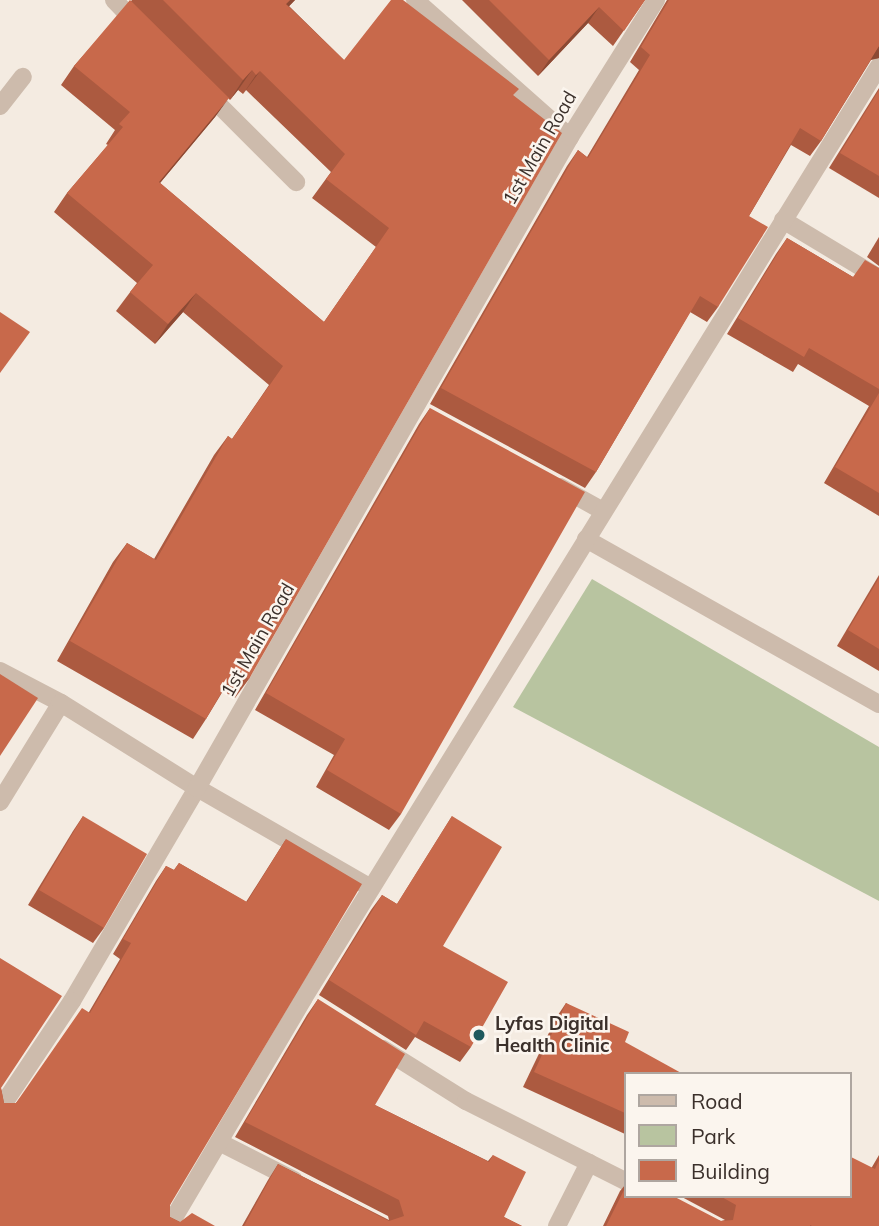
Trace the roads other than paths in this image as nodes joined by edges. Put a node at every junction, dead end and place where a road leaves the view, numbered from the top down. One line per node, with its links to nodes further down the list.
1 (114, 0): 4 (street)
2 (415, 0): 9 (street)
3 (656, 0): 9 (street, 1st Main Road)
4 (152, 38)
5 (879, 66): 11 (street)
6 (23, 77): 8 (street)
7 (190, 77): 10 (street)
8 (0, 106)
9 (570, 137): 19 (street, 1st Main Road)
10 (296, 182)
11 (783, 220): 12 (street); 14 (street)
12 (879, 278)
13 (544, 479): 14 (street)
14 (603, 511): 15 (street)
15 (586, 539): 18 (street); 21 (street)
16 (0, 671): 17 (street)
17 (61, 703): 19 (street); 20 (street)
18 (879, 704)
19 (197, 788): 21 (street); 23 (street, 1st Main Road)
20 (0, 802)
21 (371, 888): 24 (street)
22 (361, 1035): 25 (street)
23 (0, 1109)
24 (219, 1142): 27 (street); 28 (street)
25 (589, 1163): 26 (street); 29 (street)
26 (624, 1180)
27 (313, 1190)
28 (169, 1226)
29 (557, 1226)

